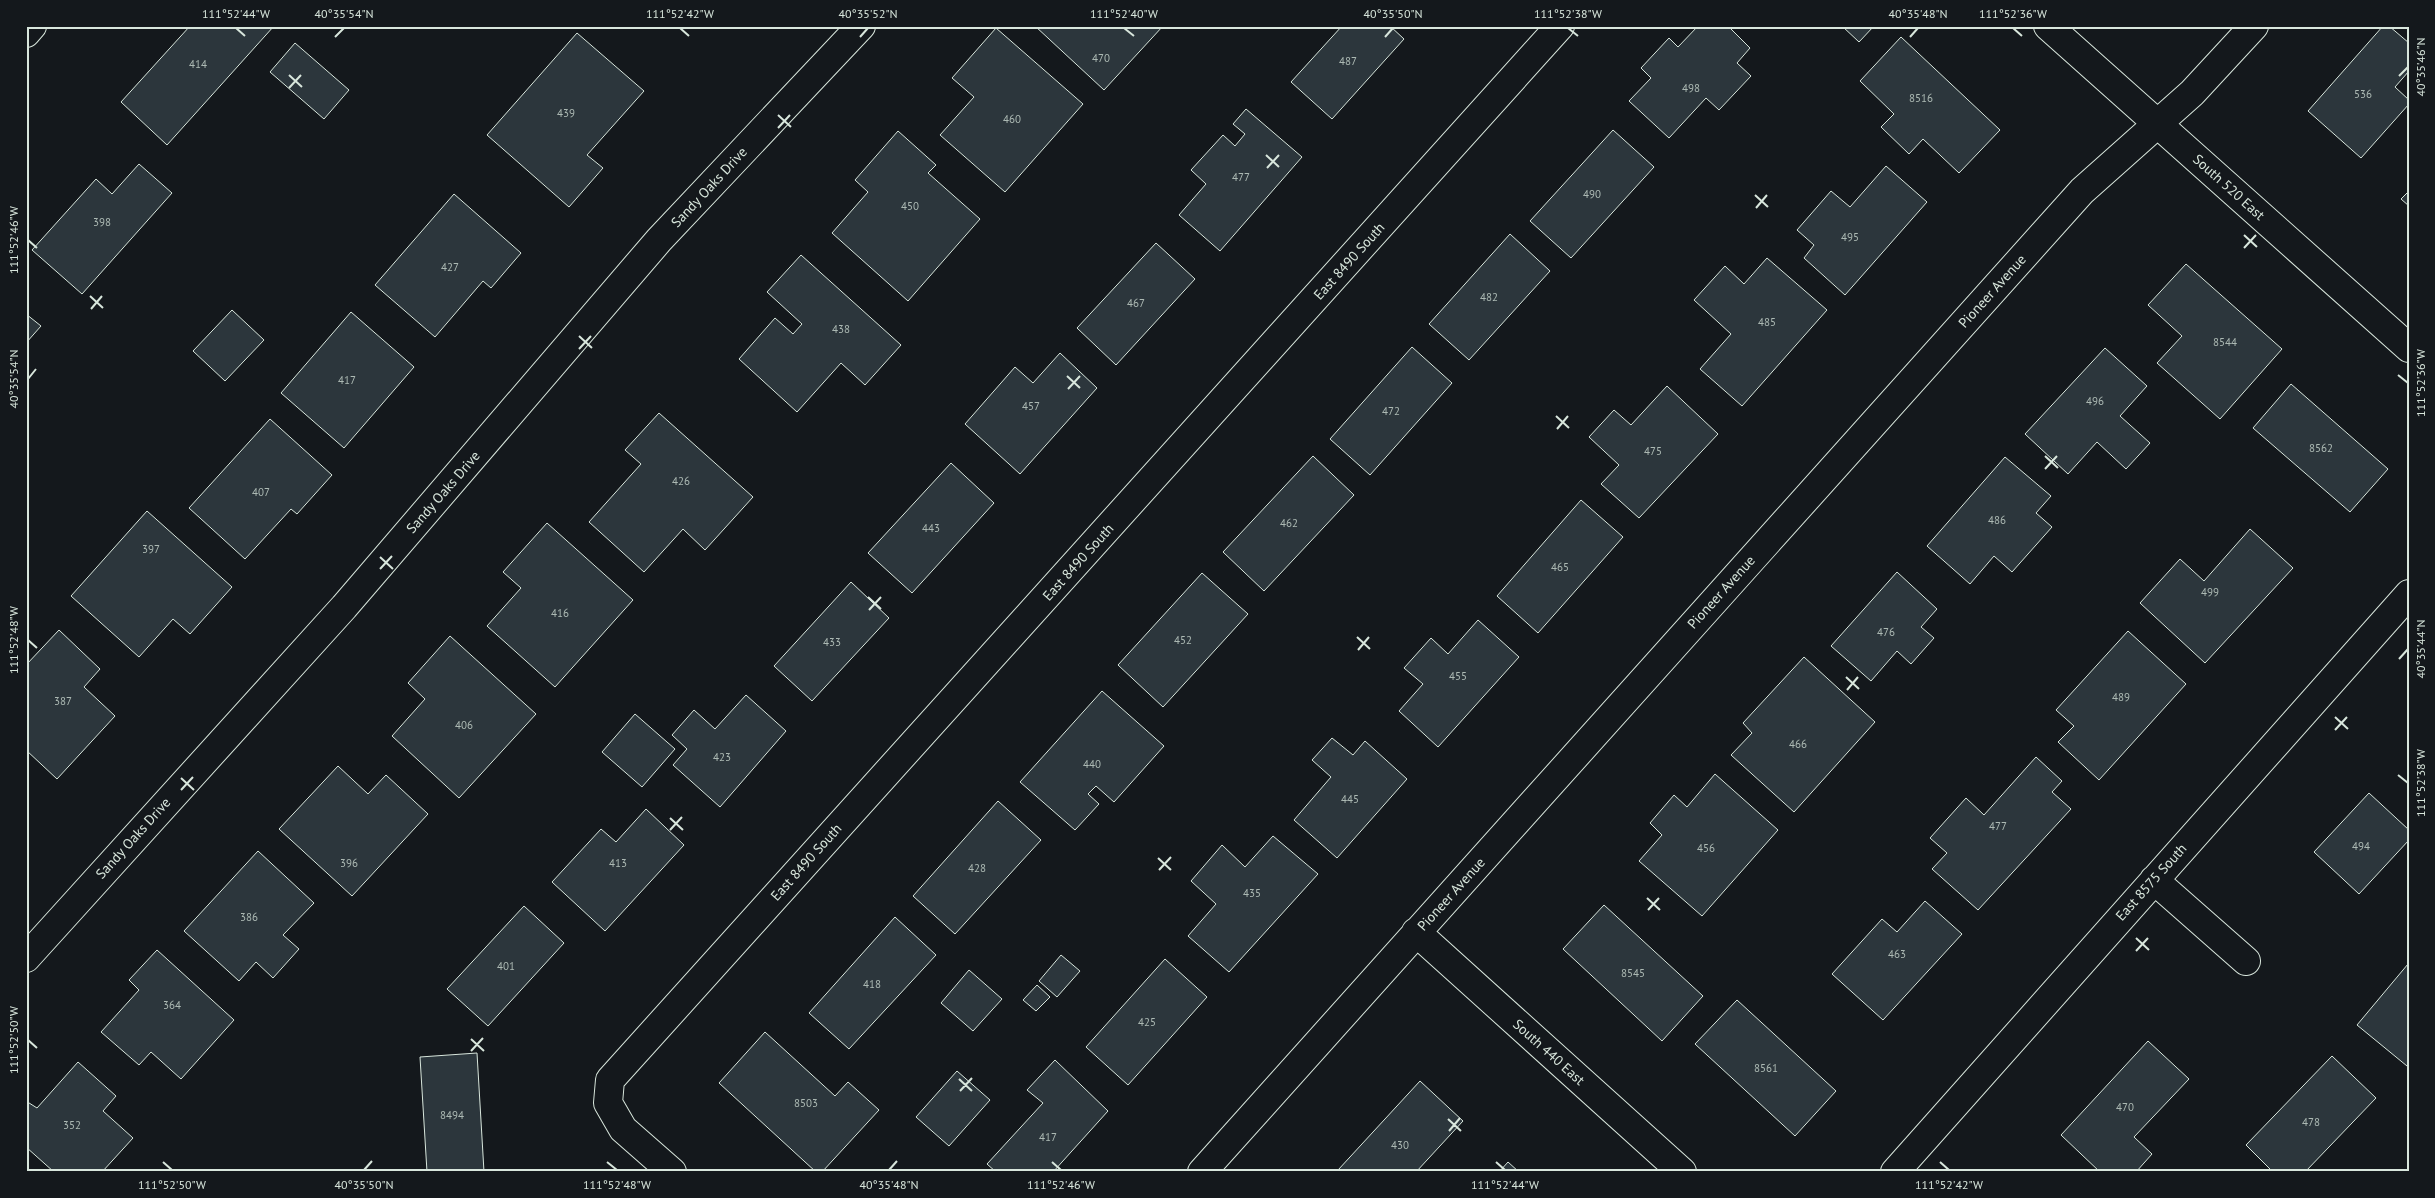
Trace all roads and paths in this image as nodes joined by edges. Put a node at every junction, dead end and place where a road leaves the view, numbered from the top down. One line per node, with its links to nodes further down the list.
1 (32, 26): 6 (street)
2 (861, 26): 12 (street, Sandy Oaks Drive)
3 (1560, 26): 14 (street, East 8490 South)
4 (2048, 26): 7 (street, South 520 East)
5 (2254, 26): 7 (street, Pioneer Avenue)
6 (26, 33)
7 (2157, 123): 8 (street, South 520 East); 11 (street, Pioneer Avenue)
8 (2409, 348)
9 (2409, 594): 10 (street, East 8575 South)
10 (2154, 880): 13 (street); 17 (street, East 8575 South)
11 (1416, 932): 15 (street, Pioneer Avenue); 16 (street, South 440 East)
12 (26, 958)
13 (2246, 961)
14 (672, 1172)
15 (1202, 1172)
16 (1682, 1172)
17 (1895, 1172)

